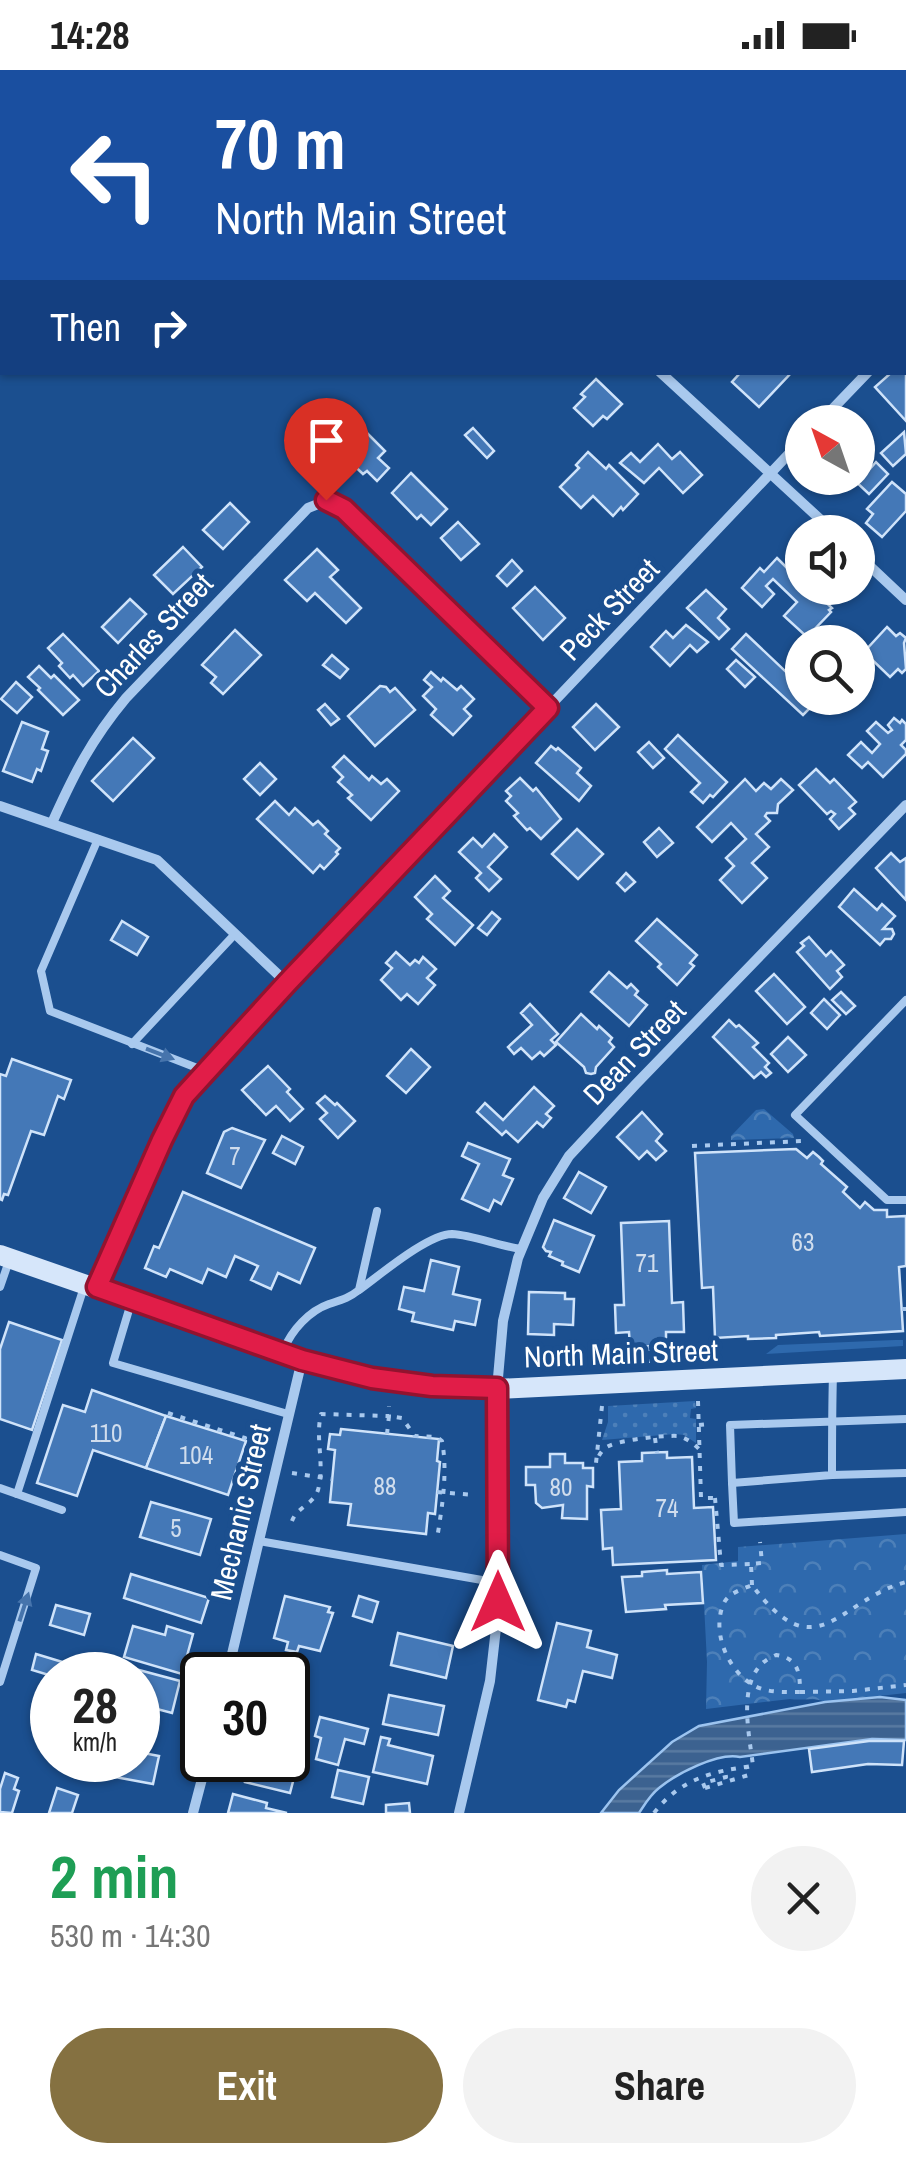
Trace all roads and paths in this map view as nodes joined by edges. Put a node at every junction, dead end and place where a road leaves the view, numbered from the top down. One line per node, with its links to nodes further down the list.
1 (663, 375): 5 (street)
2 (865, 375): 3 (street)
3 (836, 405)
4 (785, 458): 5 (street, Peck Street)
5 (770, 473): 6 (street); 9 (street, Peck Street)
6 (816, 515)
7 (875, 571): 8 (street)
8 (906, 600)
9 (548, 708): 12 (street, Charles Street); 15 (street, Peck Street)
10 (906, 804): 23 (street, Dean Street)
11 (0, 806): 12 (street)
12 (52, 822): 13 (street)
13 (98, 838): 14 (street); 17 (lane)
14 (235, 934): 15 (street); 17 (lane)
15 (287, 983): 18 (street, Peck Street)
16 (906, 1000): 21 (lane)
17 (132, 1044): 18 (lane, one-way to 18)
18 (205, 1071): 25 (street, Peck Street)
19 (803, 1141): 20 (path)
20 (692, 1146)
21 (906, 1200)
22 (377, 1212): 27 (lane)
23 (522, 1250): 27 (lane); 34 (street, Dean Street)
24 (5, 1256): 25 (main road, North Main Street); 26 (lane)
25 (91, 1285): 28 (main road, North Main Street); 59 (lane)
26 (0, 1287)
27 (359, 1290): 30 (lane)
28 (132, 1299): 30 (main road, North Main Street); 39 (lane)
29 (648, 1346): 31 (path)
30 (292, 1357): 34 (main road, North Main Street); 39 (street, Mechanic Street)
31 (648, 1363)
32 (906, 1369): 33 (main road, North Main Street)
33 (832, 1374): 34 (main road, North Main Street); 42 (lane)
34 (497, 1388): 72 (street, Dean Street)
35 (698, 1396): 44 (path)
36 (602, 1401): 46 (path)
37 (390, 1406): 40 (path)
38 (168, 1413): 47 (path)
39 (288, 1414): 67 (street, Mechanic Street)
40 (389, 1416): 45 (path); 53 (path); 58 (path)
41 (906, 1419): 42 (lane)
42 (832, 1422): 52 (lane); 55 (lane)
43 (710, 1424): 44 (path)
44 (698, 1425): 48 (path)
45 (386, 1434)
46 (656, 1438): 48 (path); 49 (path)
47 (262, 1448)
48 (699, 1448): 61 (path)
49 (656, 1453)
50 (288, 1472): 53 (path)
51 (906, 1473): 52 (lane)
52 (832, 1475): 55 (lane)
53 (319, 1477): 54 (path); 65 (path)
54 (332, 1479)
55 (732, 1482): 64 (lane)
56 (0, 1488): 59 (lane)
57 (437, 1492): 58 (path)
58 (444, 1493): 60 (path); 66 (path)
59 (16, 1494): 63 (lane)
60 (474, 1495)
61 (700, 1498): 62 (path); 70 (path)
62 (701, 1508)
63 (62, 1510)
64 (906, 1512)
65 (292, 1521)
66 (438, 1539)
67 (259, 1541): 72 (lane); 74 (street, Mechanic Street)
68 (760, 1542): 70 (path)
69 (0, 1555): 75 (lane, one-way to 69)
70 (751, 1564): 73 (path)
71 (906, 1582): 73 (path)
72 (498, 1583): 83 (street, Dean Street)
73 (752, 1586): 76 (path)
74 (232, 1652)
75 (0, 1682)
76 (750, 1684): 78 (path); 78 (path); 79 (path)
77 (906, 1685): 78 (path)
78 (800, 1692)
79 (745, 1767): 80 (path); 80 (path)
80 (724, 1769): 84 (path)
81 (201, 1782): 82 (street)
82 (193, 1813)
83 (459, 1813)
84 (654, 1813)

